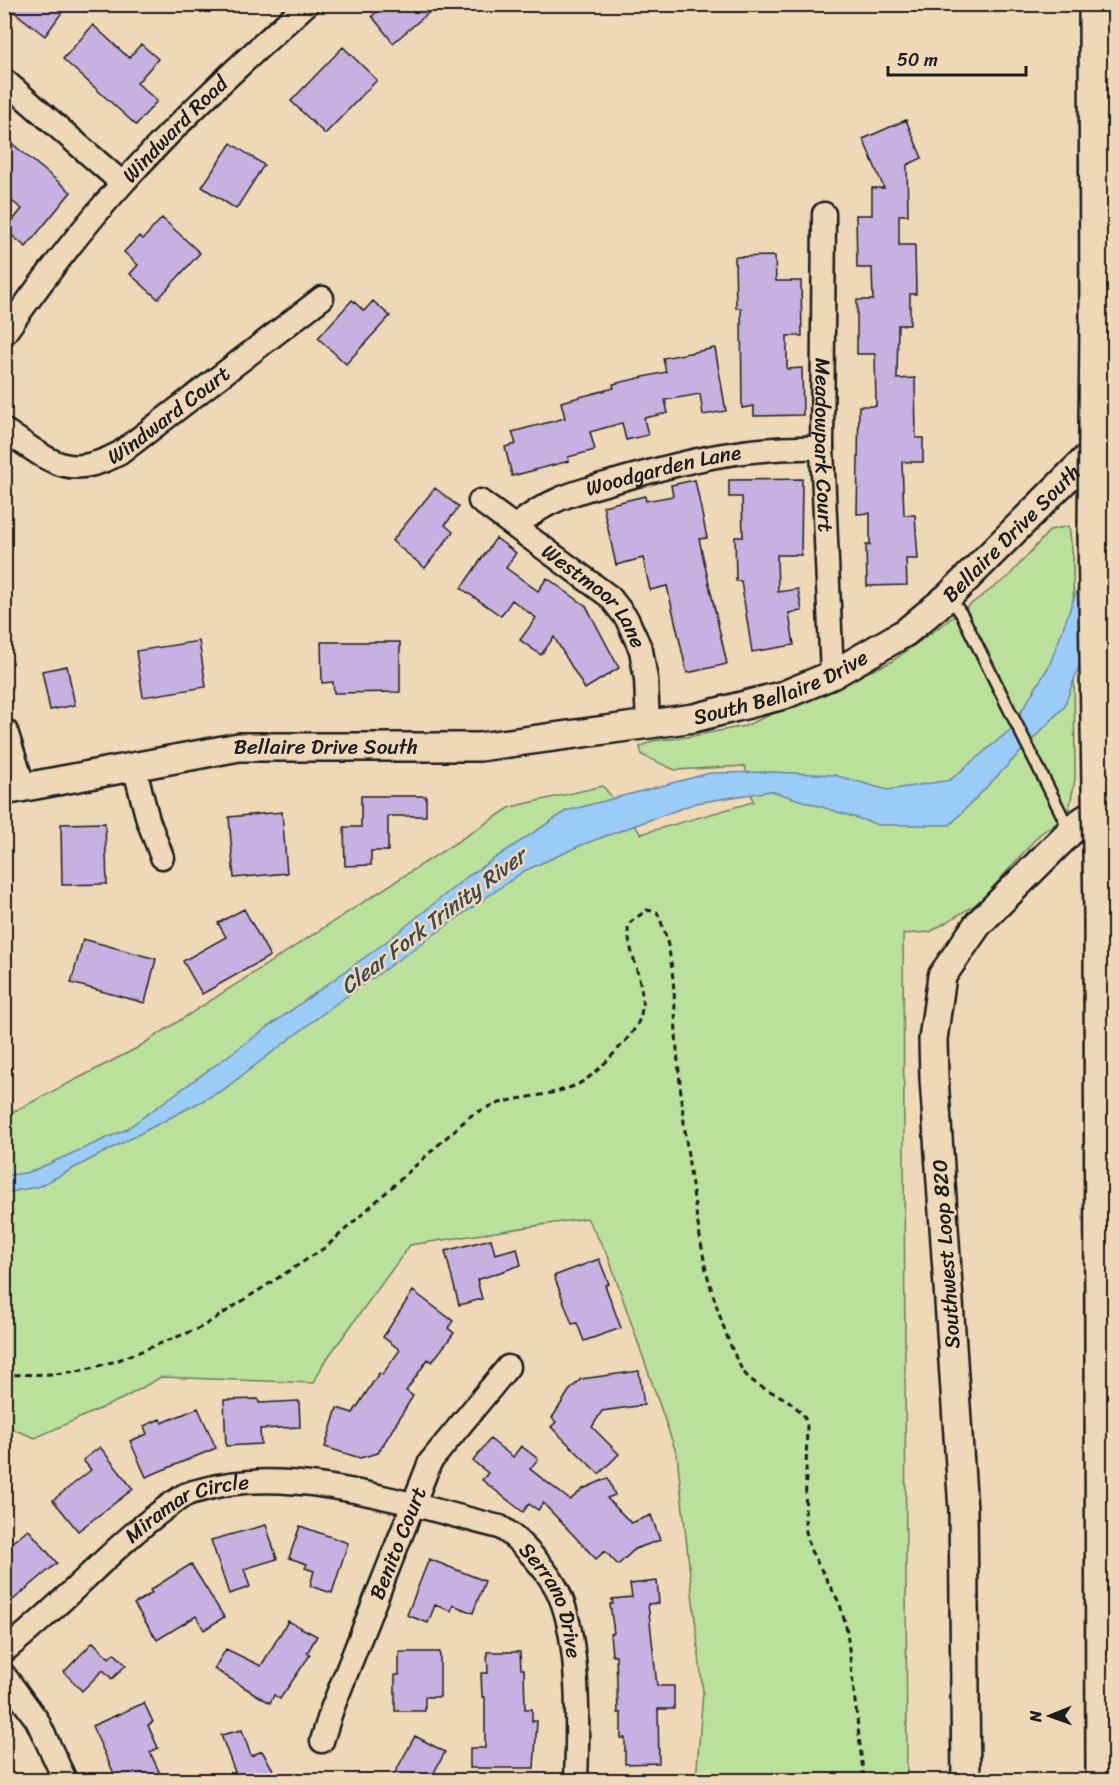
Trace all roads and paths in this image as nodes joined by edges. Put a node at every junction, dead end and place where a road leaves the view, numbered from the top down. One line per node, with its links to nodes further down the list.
1 (307, 4): 4 (street, Windward Road)
2 (1096, 4): 33 (highway, bridge)
3 (4, 80): 4 (street)
4 (122, 183): 7 (street, Windward Road)
5 (824, 214): 10 (street, Meadowpark Court)
6 (322, 298): 8 (street, Windward Court)
7 (4, 334)
8 (4, 430)
9 (1114, 431): 13 (street, Bellaire Drive South)
10 (822, 448): 12 (street, Woodgarden Lane); 15 (street, Meadowpark Court)
11 (480, 501): 12 (street, Westmoor Lane)
12 (516, 527): 16 (street, Westmoor Lane)
13 (949, 596): 14 (street, Bellaire Drive South); 21 (lane)
14 (906, 632): 15 (street, South Bellaire Drive)
15 (832, 675): 16 (street, South Bellaire Drive)
16 (648, 725): 18 (street, Bellaire Drive South)
17 (4, 734): 19 (street)
18 (134, 766): 19 (street, Bellaire Drive South); 22 (street)
19 (13, 789)
20 (1114, 799): 21 (street, Southwest Loop 820)
21 (1070, 832): 32 (street, Southwest Loop 820)
22 (162, 857)
23 (508, 1367): 25 (street, Benito Court)
24 (4, 1375): 31 (path)
25 (412, 1506): 26 (street, Miramar Circle); 28 (street, Benito Court); 30 (street, Serrano Drive)
26 (4, 1651)
27 (4, 1674): 29 (street)
28 (322, 1741)
29 (66, 1780)
30 (576, 1780)
31 (864, 1780)
32 (966, 1780)
33 (1103, 1780)

